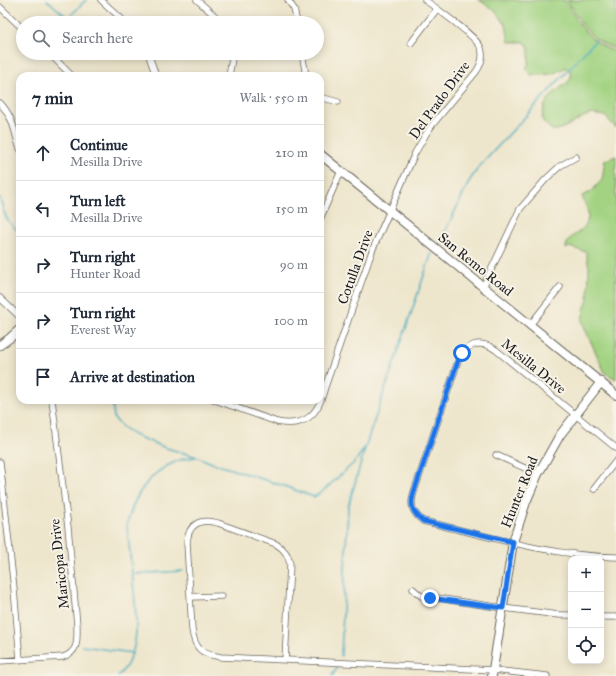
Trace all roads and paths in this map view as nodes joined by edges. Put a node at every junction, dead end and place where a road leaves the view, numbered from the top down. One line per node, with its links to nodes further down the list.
1 (101, 0): 7 (street)
2 (197, 0): 8 (street)
3 (288, 0): 9 (street)
4 (425, 0): 6 (street, Del Prado Drive)
5 (0, 7): 10 (street)
6 (437, 9): 11 (street); 28 (street, Del Prado Drive)
7 (118, 16)
8 (215, 16)
9 (296, 16)
10 (16, 22)
11 (411, 43)
12 (56, 60): 16 (street)
13 (150, 60): 17 (street)
14 (232, 60): 18 (street)
15 (303, 60): 19 (street)
16 (68, 72)
17 (155, 72)
18 (230, 72)
19 (305, 72)
20 (324, 98): 22 (street)
21 (0, 102): 23 (street)
22 (338, 102)
23 (16, 132)
24 (324, 157): 26 (street, San Remo Road)
25 (576, 157): 29 (street)
26 (341, 171): 27 (street); 28 (street, San Remo Road)
27 (324, 210)
28 (390, 211): 29 (street, San Remo Road); 37 (street, Cotulla Drive)
29 (483, 287): 33 (street, San Remo Road)
30 (560, 287): 33 (street)
31 (0, 298): 32 (street)
32 (16, 313)
33 (530, 325): 36 (street, San Remo Road)
34 (16, 333): 35 (street)
35 (0, 344)
36 (601, 382): 38 (street, San Remo Road); 42 (street, Hunter Road)
37 (324, 390)
38 (616, 394)
39 (53, 404): 58 (street, Maricopa Drive)
40 (226, 404): 41 (street, Cotulla Drive)
41 (319, 404)
42 (575, 414): 43 (street); 47 (street, Hunter Road); 49 (street, Mesilla Drive)
43 (616, 448)
44 (496, 455): 47 (street)
45 (616, 461): 48 (street)
46 (0, 462): 58 (street)
47 (538, 474): 49 (street, Hunter Road)
48 (594, 489)
49 (513, 542): 50 (street); 54 (street, Hunter Road)
50 (616, 558)
51 (413, 589): 54 (street)
52 (222, 596): 53 (street)
53 (191, 598): 59 (street); 59 (street)
54 (503, 608): 55 (street); 61 (street, Hunter Road)
55 (568, 616)
56 (604, 617): 57 (street)
57 (616, 617)
58 (20, 660): 60 (street, Maricopa Drive)
59 (285, 660): 61 (street)
60 (0, 661)
61 (492, 673): 62 (street)
62 (547, 676)

